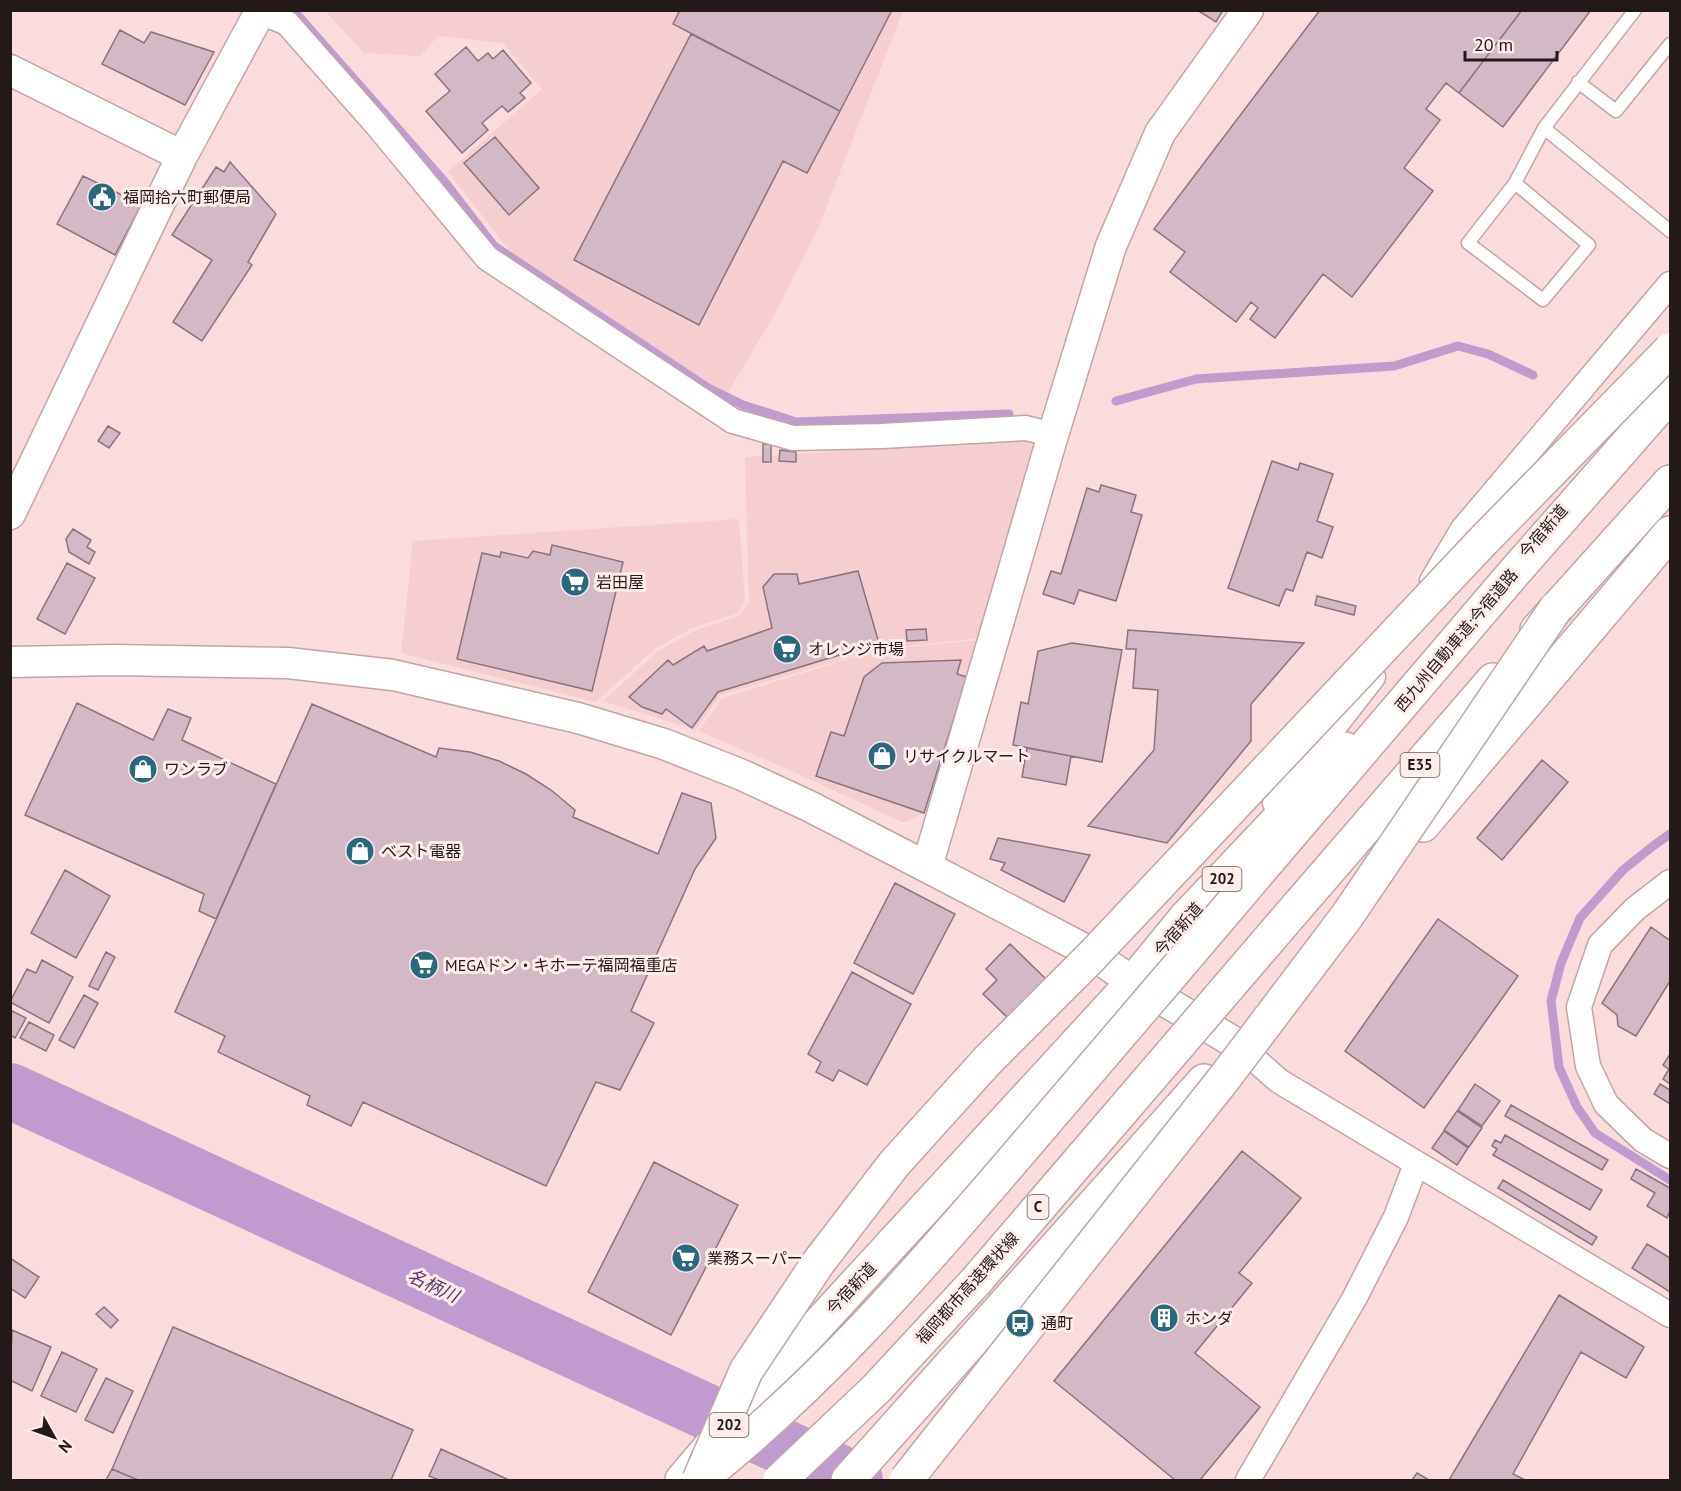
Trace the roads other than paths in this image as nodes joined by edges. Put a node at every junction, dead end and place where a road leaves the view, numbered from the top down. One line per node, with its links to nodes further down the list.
1 (1248, 10): 16 (street)
2 (1635, 10): 6 (lane)
3 (261, 11): 8 (street); 16 (street)
4 (1671, 44): 6 (lane)
5 (10, 70): 8 (street)
6 (1578, 82): 7 (lane)
7 (1544, 128): 9 (lane); 10 (lane)
8 (182, 156): 18 (street)
9 (1515, 183): 9 (lane)
10 (1671, 231)
11 (1671, 284): 25 (street)
12 (1671, 334): 22 (highway)
13 (1671, 350): 32 (highway, bridge)
14 (1671, 374): 22 (highway, 今宿新道 / 202)
15 (1671, 395): 32 (highway, 西九州自動車道;今宿道路, bridge)
16 (1053, 435): 23 (street)
17 (1671, 482): 20 (highway, E35)
18 (10, 514)
19 (1671, 533): 28 (highway)
20 (1556, 608): 26 (highway, E35, bridge); 35 (highway, bridge)
21 (10, 662): 23 (street)
22 (1421, 669): 25 (highway, 今宿新道 / 202)
23 (927, 867): 27 (street)
24 (1671, 882): 29 (street)
25 (1187, 916): 27 (highway, 今宿新道 / 202)
26 (1284, 922): 33 (highway, 福岡都市高速環状線 / C, bridge)
27 (1133, 982): 28 (street); 32 (highway, 今宿新道 / 202, bridge)
28 (1238, 1044): 30 (street); 34 (highway)
29 (1671, 1156)
30 (1416, 1164): 31 (street); 36 (street)
31 (1671, 1316)
32 (693, 1478)
33 (780, 1480)
34 (848, 1480)
35 (906, 1480)
36 (1248, 1480)

